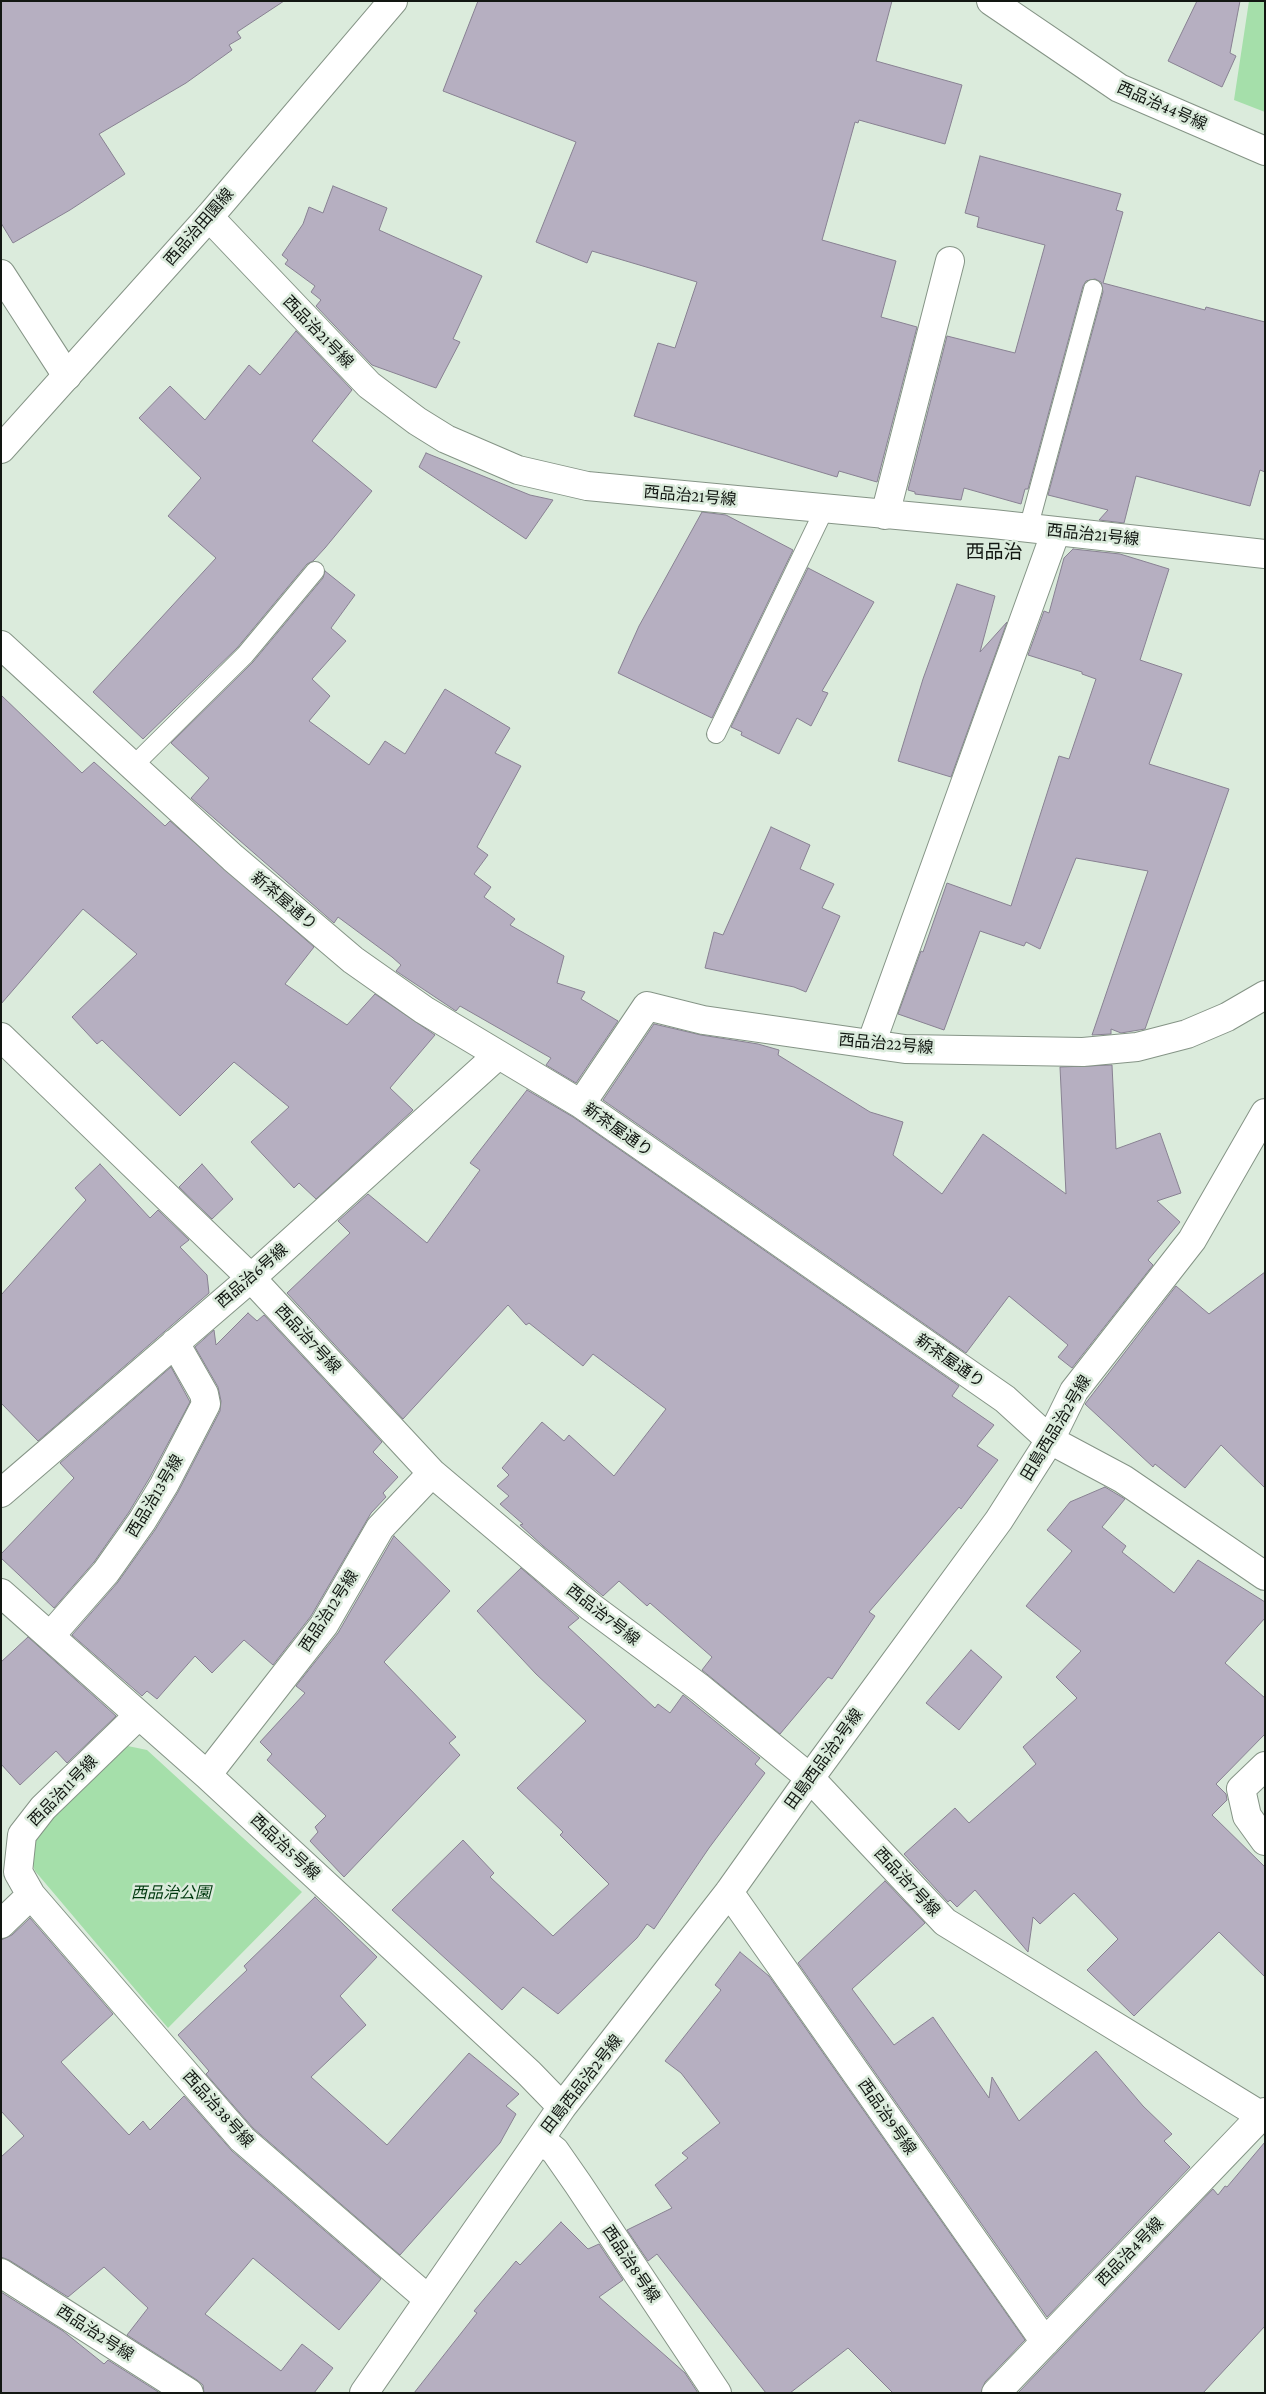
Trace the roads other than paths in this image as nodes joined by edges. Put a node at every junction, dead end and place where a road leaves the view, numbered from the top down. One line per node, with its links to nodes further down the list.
1 (393, 1): 4 (street, 西品治田園線)
2 (990, 1): 3 (street, 西品治44号線)
3 (1265, 151)
4 (209, 217): 8 (street, 西品治田園線); 10 (street, 西品治21号線)
5 (950, 261): 11 (street)
6 (1, 274): 8 (street)
7 (1093, 289): 12 (lane)
8 (67, 376): 9 (street, 西品治田園線)
9 (1, 449)
10 (826, 508): 11 (street, 西品治21号線); 17 (lane)
11 (884, 515): 12 (street, 西品治21号線)
12 (1028, 529): 13 (street, 西品治21号線)
13 (1056, 532): 14 (street, 西品治21号線); 21 (street)
14 (1265, 554)
15 (315, 571): 18 (lane)
16 (1, 645): 18 (street, 新茶屋通り)
17 (716, 734)
18 (133, 766): 22 (street, 新茶屋通り)
19 (1265, 995): 21 (street, 西品治22号線)
20 (1, 1037): 25 (street, 西品治7号線)
21 (871, 1044): 23 (street, 西品治22号線)
22 (498, 1055): 23 (street, 新茶屋通り); 25 (street, 西品治6号線)
23 (581, 1104): 27 (street, 新茶屋通り)
24 (1265, 1113): 27 (street, 田島西品治2号線)
25 (251, 1278): 26 (street, 西品治6号線); 28 (street, 西品治7号線)
26 (175, 1343): 29 (street, 西品治6号線); 32 (street, 西品治13号線)
27 (1050, 1440): 30 (street, 新茶屋通り); 36 (street, 田島西品治2号線)
28 (432, 1472): 35 (street, 西品治12号線); 36 (street, 西品治7号線)
29 (1, 1493)
30 (1265, 1576)
31 (1, 1593): 32 (street, 西品治5号線)
32 (51, 1635): 33 (street, 西品治5号線)
33 (138, 1716): 35 (street, 西品治5号線); 39 (street, 西品治11号線)
34 (1265, 1766): 37 (street)
35 (207, 1775): 41 (street, 西品治5号線)
36 (810, 1778): 38 (street, 田島西品治2号線); 42 (street, 西品治7号線)
37 (1265, 1840)
38 (729, 1892): 41 (street, 田島西品治2号線); 46 (street, 西品治9号線)
39 (31, 1895): 40 (street); 45 (street, 西品治38号線)
40 (1, 1924)
41 (562, 2107): 43 (street, 田島西品治2号線)
42 (1264, 2115): 46 (street, 西品治4号線)
43 (540, 2139): 45 (street, 田島西品治2号線); 49 (street, 西品治8号線)
44 (1, 2273): 47 (street, 西品治2号線)
45 (428, 2299): 48 (street, 田島西品治2号線)
46 (1045, 2342): 50 (street, 西品治4号線)
47 (189, 2393)
48 (364, 2393)
49 (717, 2393)
50 (996, 2393)

